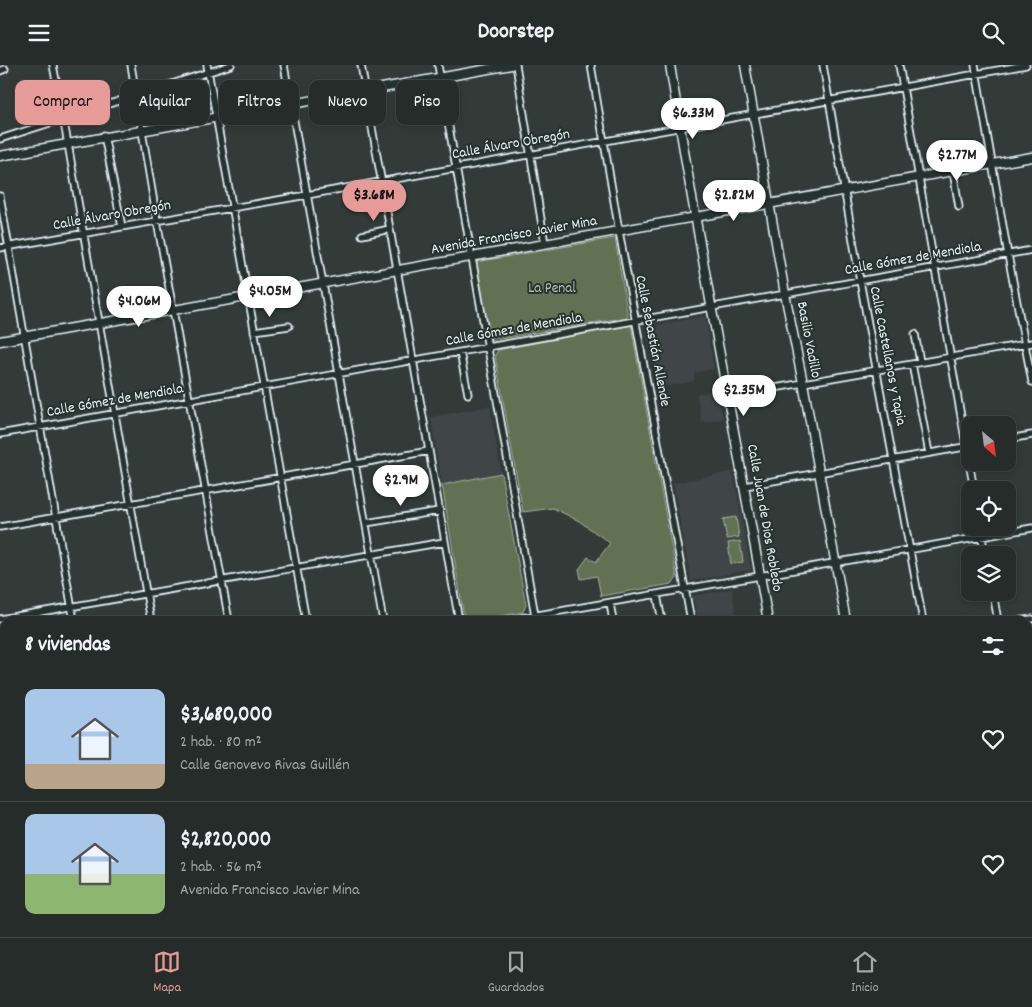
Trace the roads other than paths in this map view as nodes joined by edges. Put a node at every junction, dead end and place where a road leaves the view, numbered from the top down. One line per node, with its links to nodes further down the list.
1 (53, 65): 20 (street)
2 (131, 65): 21 (street)
3 (207, 65): 17 (street)
4 (231, 65): 17 (street)
5 (284, 65): 23 (street)
6 (361, 65): 24 (street)
7 (438, 65): 19 (street)
8 (511, 65): 19 (main road)
9 (516, 65): 42 (street)
10 (591, 65): 40 (street, Calle Sebastián Allende)
11 (670, 65): 36 (main road, Calle Juan de Dios Robledo)
12 (745, 65): 28 (main road, Basilio Vadillo)
13 (823, 65): 27 (street, Calle Castellanos y Tapia)
14 (899, 65): 26 (street)
15 (975, 65): 18 (street)
16 (1026, 65): 18 (street, Calle Álvaro Obregón)
17 (208, 73): 22 (street); 30 (street)
18 (976, 74): 26 (street, Calle Álvaro Obregón); 45 (street)
19 (440, 78): 25 (main road); 46 (street)
20 (56, 80)
21 (134, 80)
22 (185, 80)
23 (287, 80)
24 (364, 80)
25 (386, 87)
26 (903, 87): 27 (street, Calle Álvaro Obregón); 48 (street)
27 (829, 101): 28 (street, Calle Álvaro Obregón); 50 (street, Calle Castellanos y Tapia)
28 (753, 114): 36 (street, Calle Álvaro Obregón); 53 (main road, Basilio Vadillo)
29 (219, 117): 30 (main road)
30 (216, 118): 37 (main road); 55 (street)
31 (42, 125): 39 (street)
32 (64, 125): 41 (street)
33 (142, 125): 37 (street)
34 (295, 125): 51 (street)
35 (372, 125): 49 (street)
36 (680, 127): 40 (street, Calle Álvaro Obregón); 56 (main road, Calle Juan de Dios Robledo)
37 (143, 131): 38 (main road); 57 (street)
38 (105, 136): 41 (main road); 58 (street)
39 (0, 139)
40 (604, 141): 42 (street, Calle Álvaro Obregón); 60 (street, Calle Sebastián Allende)
41 (68, 144): 43 (main road); 61 (street)
42 (530, 154): 46 (street, Calle Álvaro Obregón); 63 (street)
43 (0, 156)
44 (1032, 157): 45 (main road, Avenida Francisco Javier Mina)
45 (992, 164): 47 (main road, Avenida Francisco Javier Mina); 67 (street)
46 (457, 167): 49 (street, Calle Álvaro Obregón); 68 (street)
47 (953, 171): 48 (main road, Avenida Francisco Javier Mina); 54 (street)
48 (918, 178): 50 (main road, Avenida Francisco Javier Mina); 69 (street)
49 (382, 181): 51 (street, Calle Álvaro Obregón); 59 (street)
50 (844, 191): 53 (main road, Avenida Francisco Javier Mina); 71 (street, Calle Castellanos y Tapia)
51 (307, 195): 55 (street, Calle Álvaro Obregón); 72 (street)
52 (1, 200): 64 (street)
53 (769, 205): 56 (main road, Avenida Francisco Javier Mina); 73 (main road, Basilio Vadillo)
54 (959, 207)
55 (232, 208): 57 (street, Calle Álvaro Obregón); 74 (street)
56 (695, 218): 60 (main road, Avenida Francisco Javier Mina); 75 (main road, Calle Juan de Dios Robledo)
57 (157, 221): 58 (street, Calle Álvaro Obregón); 76 (street)
58 (122, 227): 61 (street, Calle Álvaro Obregón)
59 (390, 229): 62 (street); 70 (street)
60 (619, 231): 63 (main road, Avenida Francisco Javier Mina); 77 (street, Calle Sebastián Allende)
61 (84, 234): 64 (street, Calle Álvaro Obregón); 78 (street)
62 (362, 235)
63 (545, 244): 68 (main road, Avenida Francisco Javier Mina)
64 (9, 247): 65 (street, Calle Álvaro Obregón); 82 (street)
65 (0, 248)
66 (1032, 250): 67 (street, Calle Gómez de Mendiola)
67 (1008, 255): 69 (street, Calle Gómez de Mendiola); 84 (street)
68 (471, 257): 70 (main road, Avenida Francisco Javier Mina); 85 (street)
69 (934, 268): 71 (street, Calle Gómez de Mendiola); 87 (street)
70 (397, 270): 72 (main road, Avenida Francisco Javier Mina); 88 (street)
71 (860, 281): 73 (street, Calle Gómez de Mendiola); 91 (street, Calle Castellanos y Tapia)
72 (323, 283): 74 (main road, Avenida Francisco Javier Mina); 92 (street)
73 (785, 294): 75 (street, Calle Gómez de Mendiola); 94 (main road, Basilio Vadillo)
74 (247, 297): 76 (main road, Avenida Francisco Javier Mina); 80 (street)
75 (711, 307): 77 (street, Calle Gómez de Mendiola); 97 (main road, Calle Juan de Dios Robledo)
76 (174, 310): 78 (main road, Avenida Francisco Javier Mina); 98 (street)
77 (636, 320): 85 (street, Calle Gómez de Mendiola); 129 (street, Calle Sebastián Allende)
78 (99, 323): 82 (main road, Avenida Francisco Javier Mina); 99 (street)
79 (289, 326): 80 (street)
80 (254, 331): 95 (street)
81 (915, 334): 89 (street)
82 (25, 337): 83 (main road, Avenida Francisco Javier Mina); 101 (street)
83 (0, 341)
84 (1029, 343): 87 (street); 93 (street)
85 (488, 347): 86 (street, Calle Gómez de Mendiola); 142 (street)
86 (460, 352): 88 (street, Calle Gómez de Mendiola); 96 (street)
87 (951, 357): 89 (street); 100 (street)
88 (413, 360): 92 (street, Calle Gómez de Mendiola); 106 (street)
89 (920, 362): 90 (street)
90 (912, 364): 91 (street); 107 (street)
91 (877, 370): 94 (street); 108 (street, Calle Castellanos y Tapia)
92 (339, 373): 95 (street, Calle Gómez de Mendiola); 109 (street)
93 (1032, 382)
94 (803, 383): 97 (street); 110 (main road, Basilio Vadillo)
95 (264, 387): 98 (street, Calle Gómez de Mendiola); 111 (street)
96 (468, 394)
97 (729, 396): 112 (main road, Calle Juan de Dios Robledo)
98 (190, 400): 99 (street, Calle Gómez de Mendiola); 113 (street)
99 (115, 413): 101 (street, Calle Gómez de Mendiola); 114 (street)
100 (962, 416)
101 (40, 427): 102 (street, Calle Gómez de Mendiola); 116 (street)
102 (0, 434)
103 (1032, 435): 104 (street)
104 (1016, 438)
105 (961, 447): 107 (street)
106 (429, 451): 109 (street); 115 (street)
107 (929, 453): 108 (street)
108 (894, 459): 110 (street); 123 (street, Calle Castellanos y Tapia)
109 (355, 464): 111 (street); 117 (street)
110 (819, 473): 112 (street); 125 (main road, Basilio Vadillo)
111 (280, 477): 113 (street); 126 (street)
112 (745, 486): 127 (main road, Calle Juan de Dios Robledo)
113 (206, 491): 114 (street); 128 (street)
114 (131, 504): 116 (street); 130 (street)
115 (439, 511): 117 (street); 121 (street)
116 (56, 517): 118 (street); 134 (street)
117 (366, 523): 124 (street)
118 (0, 527)
119 (1032, 528): 120 (street)
120 (982, 537): 122 (street); 123 (street)
121 (444, 542): 124 (street); 141 (street)
122 (984, 546)
123 (910, 550): 125 (street); 149 (street, Calle Castellanos y Tapia)
124 (371, 554): 126 (street); 140 (street)
125 (835, 563): 127 (street); 148 (main road, Basilio Vadillo)
126 (296, 567): 128 (street); 139 (street)
127 (761, 576): 129 (street); 147 (main road, Calle Juan de Dios Robledo)
128 (222, 580): 130 (street); 138 (street)
129 (686, 590): 131 (street); 146 (street, Calle Sebastián Allende)
130 (146, 593): 134 (street); 137 (street)
131 (657, 595): 133 (street); 145 (street)
132 (994, 601): 150 (street)
133 (610, 603): 143 (street); 144 (street)
134 (72, 607): 135 (street); 136 (street)
135 (18, 616)
136 (73, 616)
137 (151, 616)
138 (229, 616)
139 (305, 616)
140 (382, 616)
141 (458, 616)
142 (536, 616)
143 (546, 616)
144 (612, 616)
145 (661, 616)
146 (690, 616)
147 (767, 616)
148 (845, 616)
149 (922, 616)
150 (997, 616)

